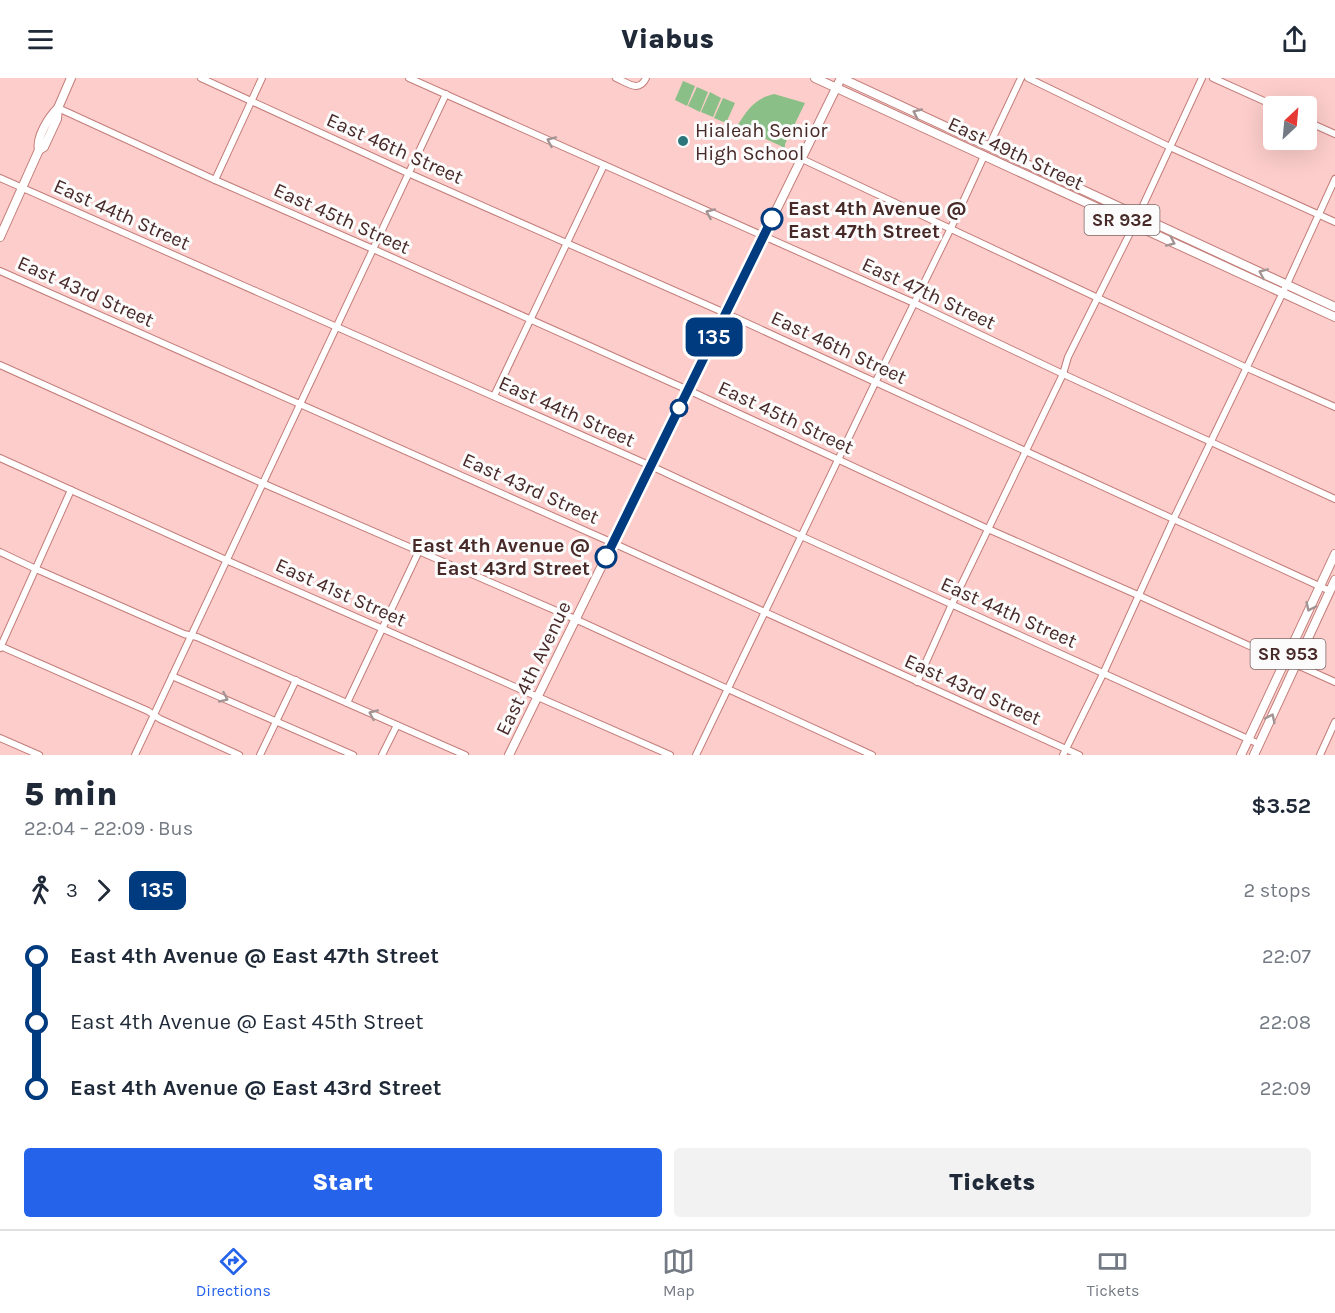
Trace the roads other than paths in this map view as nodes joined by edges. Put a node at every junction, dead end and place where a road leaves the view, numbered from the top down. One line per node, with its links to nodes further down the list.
1 (71, 78): 17 (main road)
2 (201, 78): 15 (street, East 46th Street)
3 (262, 78): 15 (street)
4 (409, 78): 14 (street, East 47th Street)
5 (616, 78): 6 (street)
6 (646, 78)
7 (815, 78): 13 (main road, East 49th Street / SR 932)
8 (841, 78): 13 (main road, East 4th Avenue); 21 (main road, East 49th Street / SR 932, one-way to 8)
9 (1021, 78): 21 (street)
10 (1028, 78): 22 (street)
11 (1202, 78): 22 (street)
12 (1213, 78): 16 (street)
13 (836, 88): 20 (main road, East 49th Street / SR 932); 24 (main road, East 4th Avenue)
14 (446, 94): 25 (street, East 47th Street, one-way to 14); 27 (street)
15 (252, 101): 27 (street, East 46th Street); 30 (street)
16 (1263, 101)
17 (58, 108): 30 (street, East 45th Street); 31 (main road)
18 (1317, 126): 19 (street)
19 (1335, 134)
20 (943, 137): 21 (main road); 23 (main road, East 49th Street / SR 932)
21 (989, 146): 26 (main road, East 49th Street / SR 932)
22 (1170, 147): 32 (street); 33 (street)
23 (984, 156): 26 (main road); 35 (main road, East 49th Street / SR 932); 36 (street)
24 (802, 159): 36 (street); 38 (main road, East 4th Avenue)
25 (604, 165): 38 (street, East 47th Street, one-way to 25); 39 (street)
26 (1037, 169): 33 (main road, East 49th Street / SR 932)
27 (408, 173): 39 (street, East 46th Street); 40 (street)
28 (0, 178): 31 (street, East 44th Street)
29 (1335, 179): 32 (street)
30 (215, 180): 40 (street, East 45th Street)
31 (22, 188): 37 (main road); 49 (street, East 44th Street)
32 (1319, 214): 34 (street); 42 (street)
33 (1138, 217): 35 (street); 42 (main road, East 49th Street / SR 932, one-way to 33)
34 (1335, 222)
35 (1134, 225): 42 (main road, East 49th Street / SR 932, one-way to 42); 43 (street)
36 (951, 228): 43 (street); 44 (street)
37 (0, 237)
38 (764, 237): 44 (street, East 47th Street); 46 (main road, East 4th Avenue)
39 (568, 243): 46 (street, East 46th Street); 48 (street)
40 (373, 249): 48 (street, East 45th Street); 49 (street)
41 (0, 271): 56 (street, East 43rd Street)
42 (1285, 288): 45 (main road, East 49th Street / SR 932); 47 (main road, East 49th Street / SR 932); 51 (street)
43 (1099, 298): 51 (street); 52 (street)
44 (914, 303): 52 (street, East 47th Street); 53 (street)
45 (1335, 307)
46 (726, 313): 53 (street, East 46th Street); 54 (main road, East 4th Avenue)
47 (1335, 317)
48 (530, 320): 54 (street, East 45th Street); 55 (street)
49 (336, 326): 55 (street, East 44th Street); 56 (street)
50 (0, 365): 63 (street)
51 (1247, 368): 57 (street); 58 (street)
52 (1063, 374): 58 (street, East 47th Street); 59 (street)
53 (875, 382): 59 (street, East 46th Street); 61 (street)
54 (688, 390): 61 (street, East 45th Street); 62 (main road, East 4th Avenue)
55 (494, 396): 62 (street, East 44th Street)
56 (300, 405): 63 (street); 69 (street, East 43rd Street)
57 (1335, 406)
58 (1211, 443): 65 (street, East 47th Street); 66 (street)
59 (1026, 451): 66 (street, East 46th Street); 67 (street)
60 (0, 458): 64 (street, East 41st Street)
61 (839, 459): 67 (street, East 45th Street); 68 (street)
62 (651, 466): 68 (street, East 44th Street); 69 (main road, East 4th Avenue)
63 (262, 483): 70 (street); 73 (street)
64 (71, 490): 73 (street, East 41st Street); 74 (street)
65 (1335, 499)
66 (1174, 518): 76 (street, East 46th Street); 78 (street)
67 (988, 528): 78 (street, East 45th Street); 79 (street)
68 (801, 536): 79 (street, East 44th Street); 80 (street)
69 (613, 543): 80 (street, East 43rd Street); 81 (main road, East 4th Avenue)
70 (419, 551): 81 (street); 82 (street)
71 (0, 552): 74 (street)
72 (1335, 554): 76 (main road, SR 953)
73 (226, 560): 82 (street, East 41st Street); 83 (street)
74 (36, 569): 83 (street); 84 (street)
75 (1335, 580): 77 (main road, SR 953)
76 (1320, 586): 77 (street, East 46th Street); 85 (main road, SR 953, one-way to 85)
77 (1330, 591): 86 (main road, SR 953)
78 (1140, 596): 85 (street, East 45th Street); 87 (street)
79 (952, 604): 87 (street, East 44th Street); 90 (street)
80 (765, 613): 90 (street, East 43rd Street); 92 (street)
81 (575, 620): 92 (street); 93 (main road, East 4th Avenue)
82 (382, 628): 93 (street, East 41st Street); 94 (street)
83 (192, 636): 88 (street); 89 (street)
84 (0, 647): 95 (street)
85 (1285, 661): 86 (street, East 45th Street); 100 (main road, SR 953)
86 (1296, 665): 91 (street, East 45th Street); 101 (main road, SR 953, one-way to 86)
87 (1103, 674): 100 (street, East 44th Street); 102 (street)
88 (172, 676): 95 (street); 96 (street, one-way to 96)
89 (296, 680): 94 (street); 96 (street)
90 (917, 682): 102 (street, East 43rd Street)
91 (1335, 682)
92 (727, 689): 112 (street); 113 (street)
93 (537, 697): 110 (main road, East 4th Avenue); 111 (street, East 41st Street)
94 (347, 703): 98 (street, one-way to 94)
95 (154, 715): 104 (street); 105 (street)
96 (276, 721): 106 (street); 107 (street)
97 (1335, 722): 117 (street)
98 (397, 724): 108 (street); 109 (street)
99 (0, 738): 103 (street)
100 (1248, 740): 101 (street, East 44th Street); 115 (main road, SR 953)
101 (1259, 744): 116 (main road, SR 953)
102 (1065, 752): 114 (street, East 43rd Street)
103 (39, 755)
104 (135, 755)
105 (239, 755)
106 (260, 755)
107 (353, 755)
108 (382, 755)
109 (465, 755)
110 (508, 755)
111 (670, 755)
112 (696, 755)
113 (872, 755)
114 (1079, 755)
115 (1241, 755)
116 (1254, 755)
117 (1320, 755)

